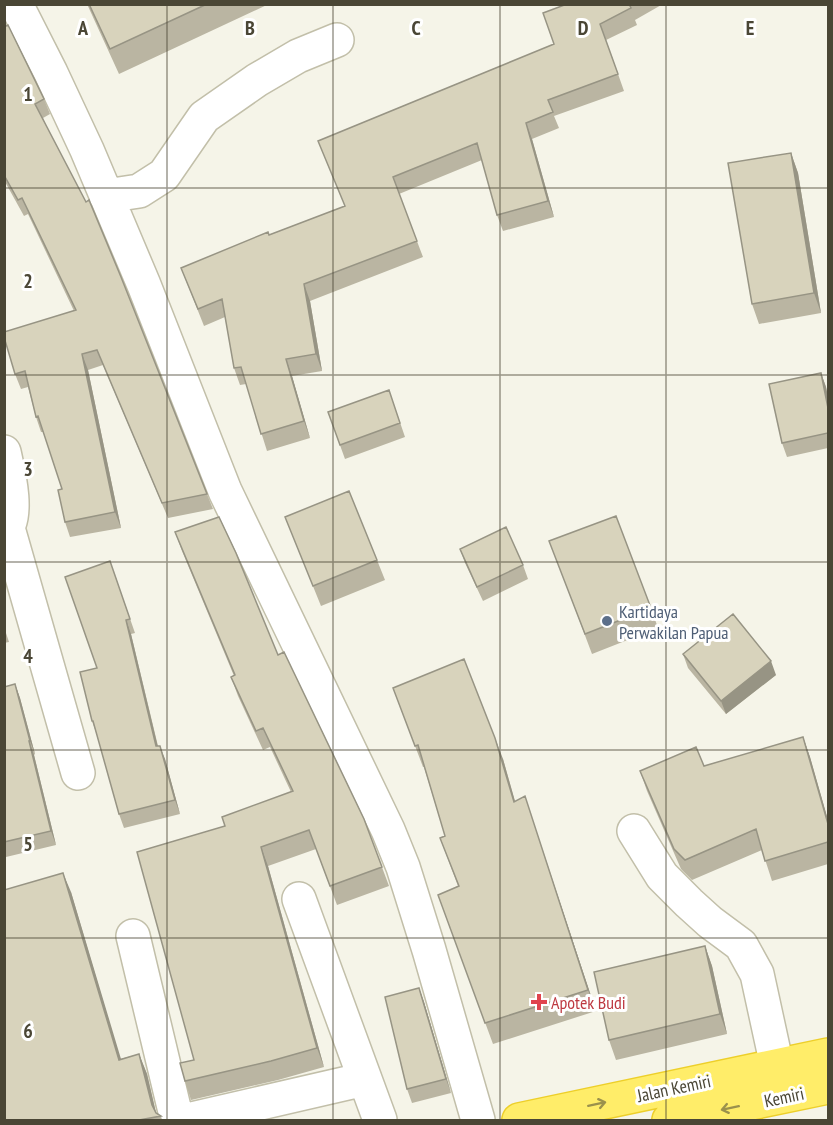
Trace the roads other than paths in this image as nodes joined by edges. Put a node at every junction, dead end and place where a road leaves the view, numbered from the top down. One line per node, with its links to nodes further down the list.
1 (16, 4): 3 (street)
2 (337, 40): 3 (street)
3 (106, 196): 17 (street)
4 (4, 452): 5 (street)
5 (6, 530): 6 (street)
6 (78, 773)
7 (634, 831): 11 (street)
8 (298, 899): 12 (street)
9 (133, 936): 14 (street)
10 (828, 1055): 11 (highway, Jalan Kemiri)
11 (777, 1066): 18 (highway, Jalan Kemiri, one-way to 11)
12 (364, 1079): 15 (street); 16 (street)
13 (828, 1087): 19 (highway, Kemiri, one-way to 19)
14 (177, 1120)
15 (187, 1120)
16 (380, 1120)
17 (478, 1120)
18 (519, 1120)
19 (669, 1120)

